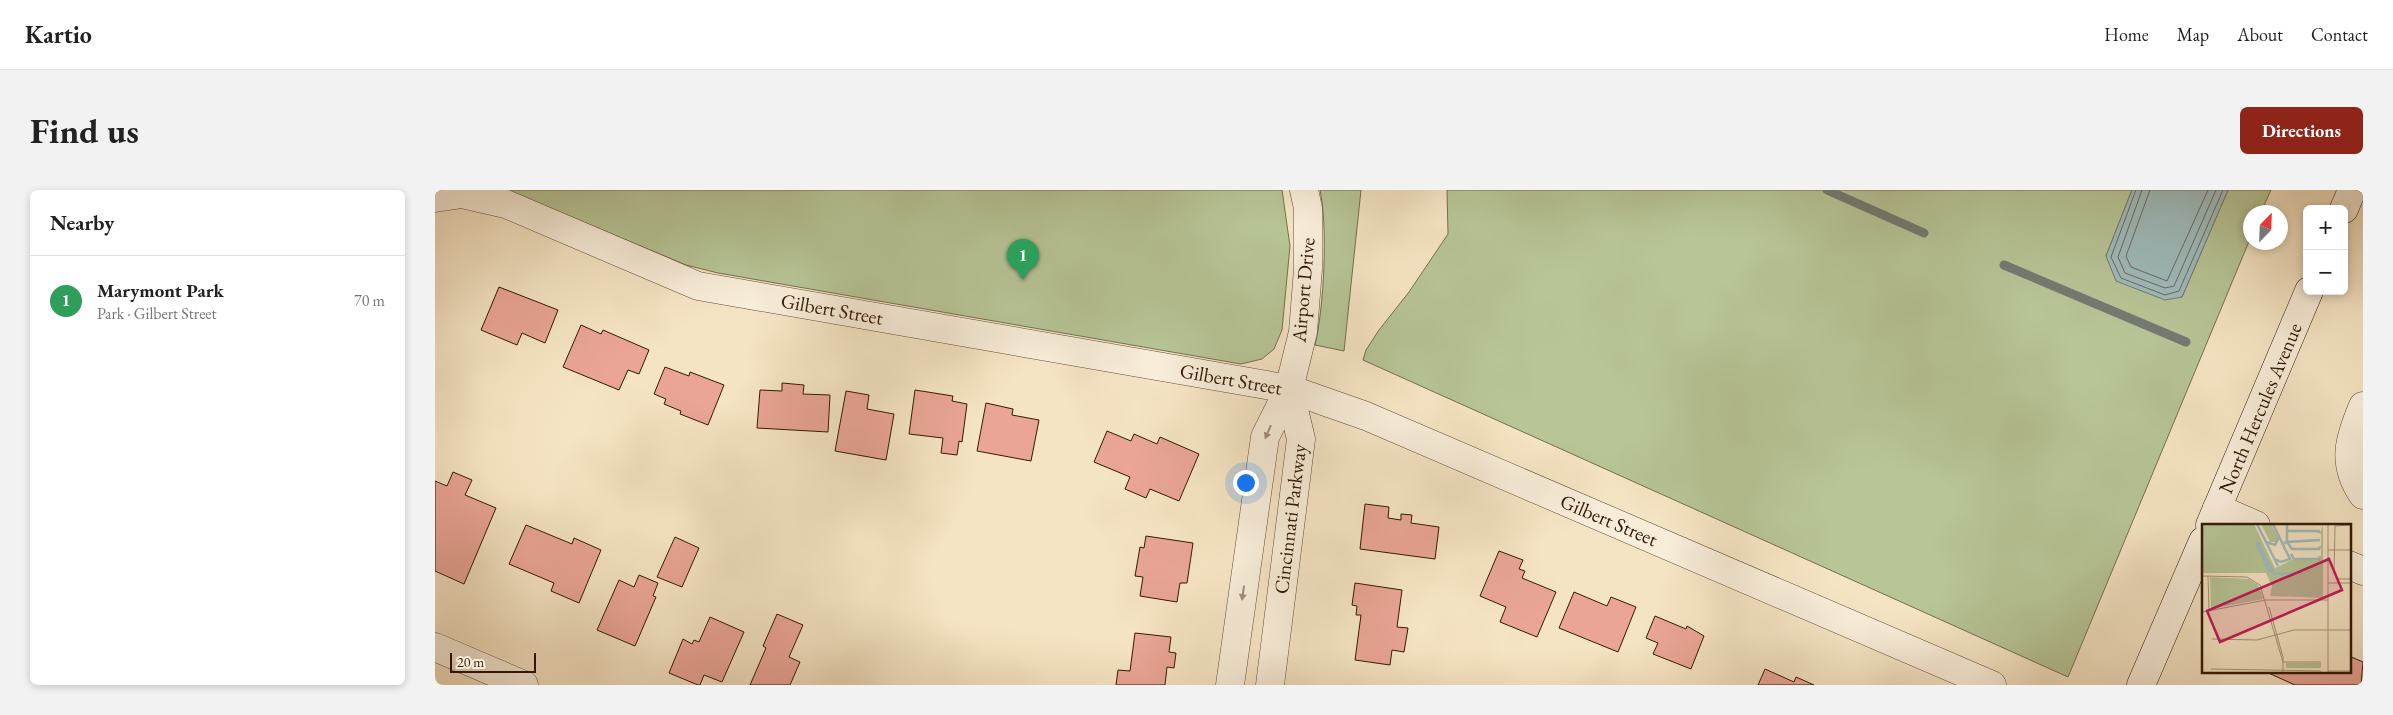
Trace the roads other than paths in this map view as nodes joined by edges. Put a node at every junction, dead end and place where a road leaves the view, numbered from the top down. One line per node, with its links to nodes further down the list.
1 (1304, 190): 7 (street, Airport Drive)
2 (2352, 190): 5 (street)
3 (463, 192): 4 (street, Gilbert Street); 7 (street, Gilbert Street)
4 (435, 198)
5 (2346, 205)
6 (2307, 295): 10 (street, North Hercules Avenue)
7 (1289, 389): 17 (street, Cincinnati Parkway, one-way to 17); 18 (street, Cincinnati Parkway); 19 (street, Gilbert Street)
8 (2363, 406): 9 (street)
9 (2363, 495)
10 (2213, 517): 11 (street)
11 (2251, 524)
12 (2202, 543): 20 (street)
13 (2351, 566): 14 (street)
14 (2363, 571)
15 (435, 647): 16 (street)
16 (524, 685)
17 (1230, 685)
18 (1270, 685)
19 (1992, 685)
20 (2141, 685)

